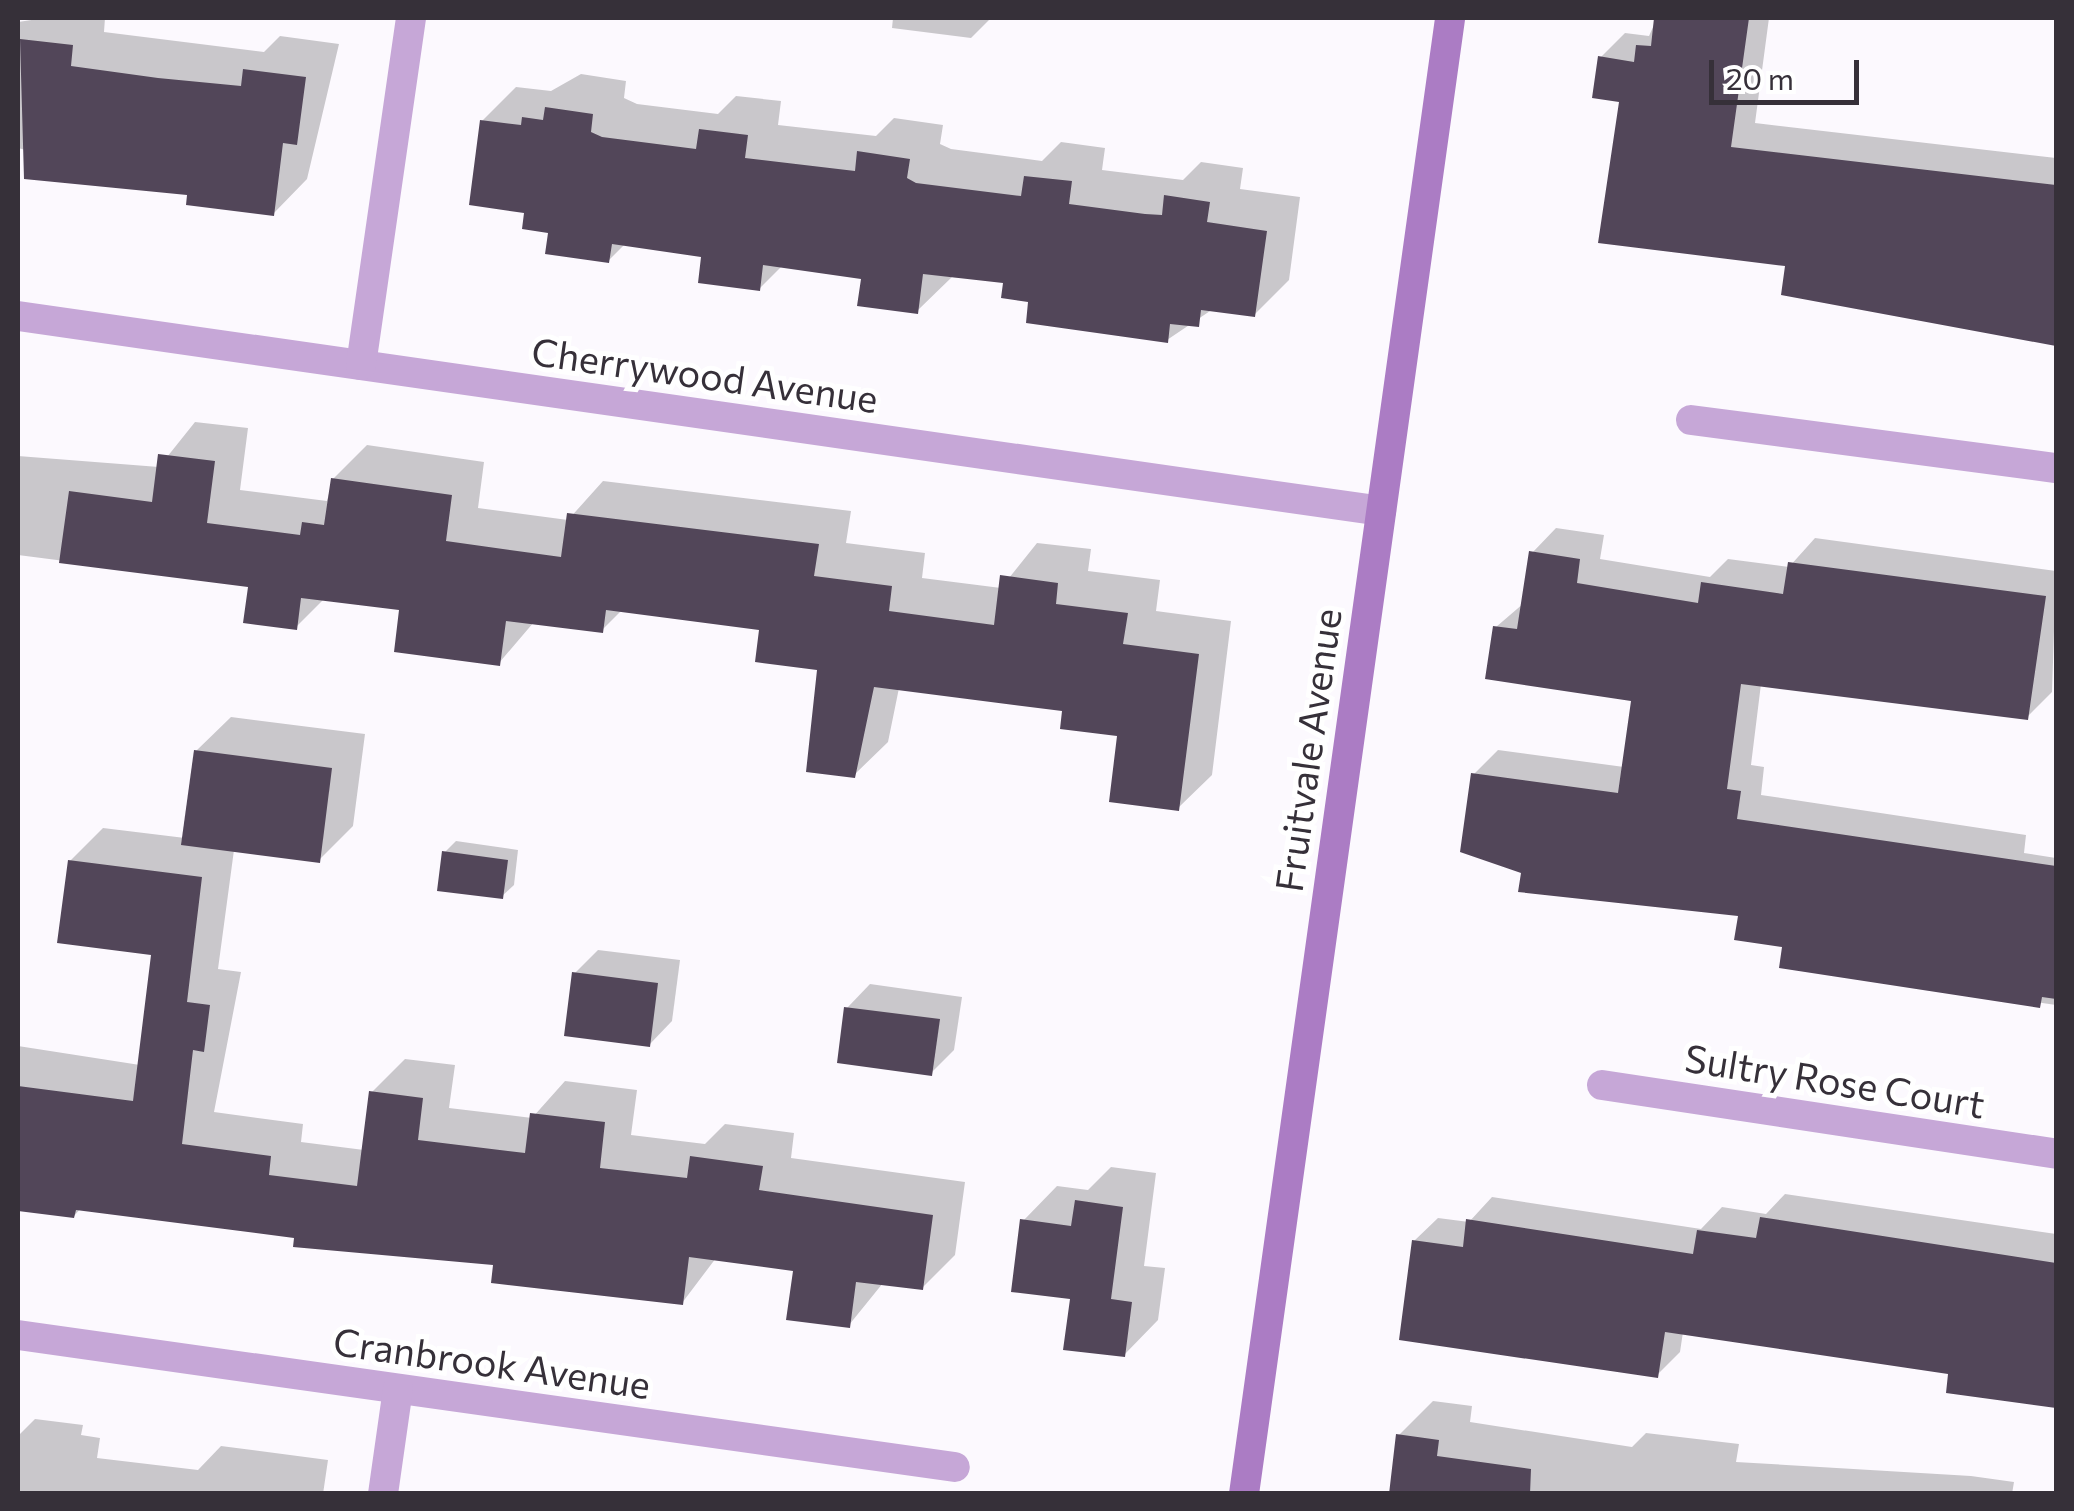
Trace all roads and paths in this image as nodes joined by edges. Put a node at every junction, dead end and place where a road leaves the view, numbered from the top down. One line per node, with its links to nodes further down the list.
1 (411, 18): 4 (street)
2 (1450, 18): 7 (main road, Fruitvale Avenue)
3 (18, 316): 4 (street, Cherrywood Avenue)
4 (361, 365): 7 (street, Cherrywood Avenue)
5 (1691, 420): 6 (street)
6 (2056, 468)
7 (1381, 511): 14 (main road, Fruitvale Avenue)
8 (1602, 1084): 9 (street, Sultry Rose Court)
9 (2056, 1154)
10 (18, 1335): 11 (street, Cranbrook Avenue)
11 (398, 1389): 12 (street, Cranbrook Avenue); 13 (street)
12 (955, 1467)
13 (384, 1494)
14 (1244, 1494)

